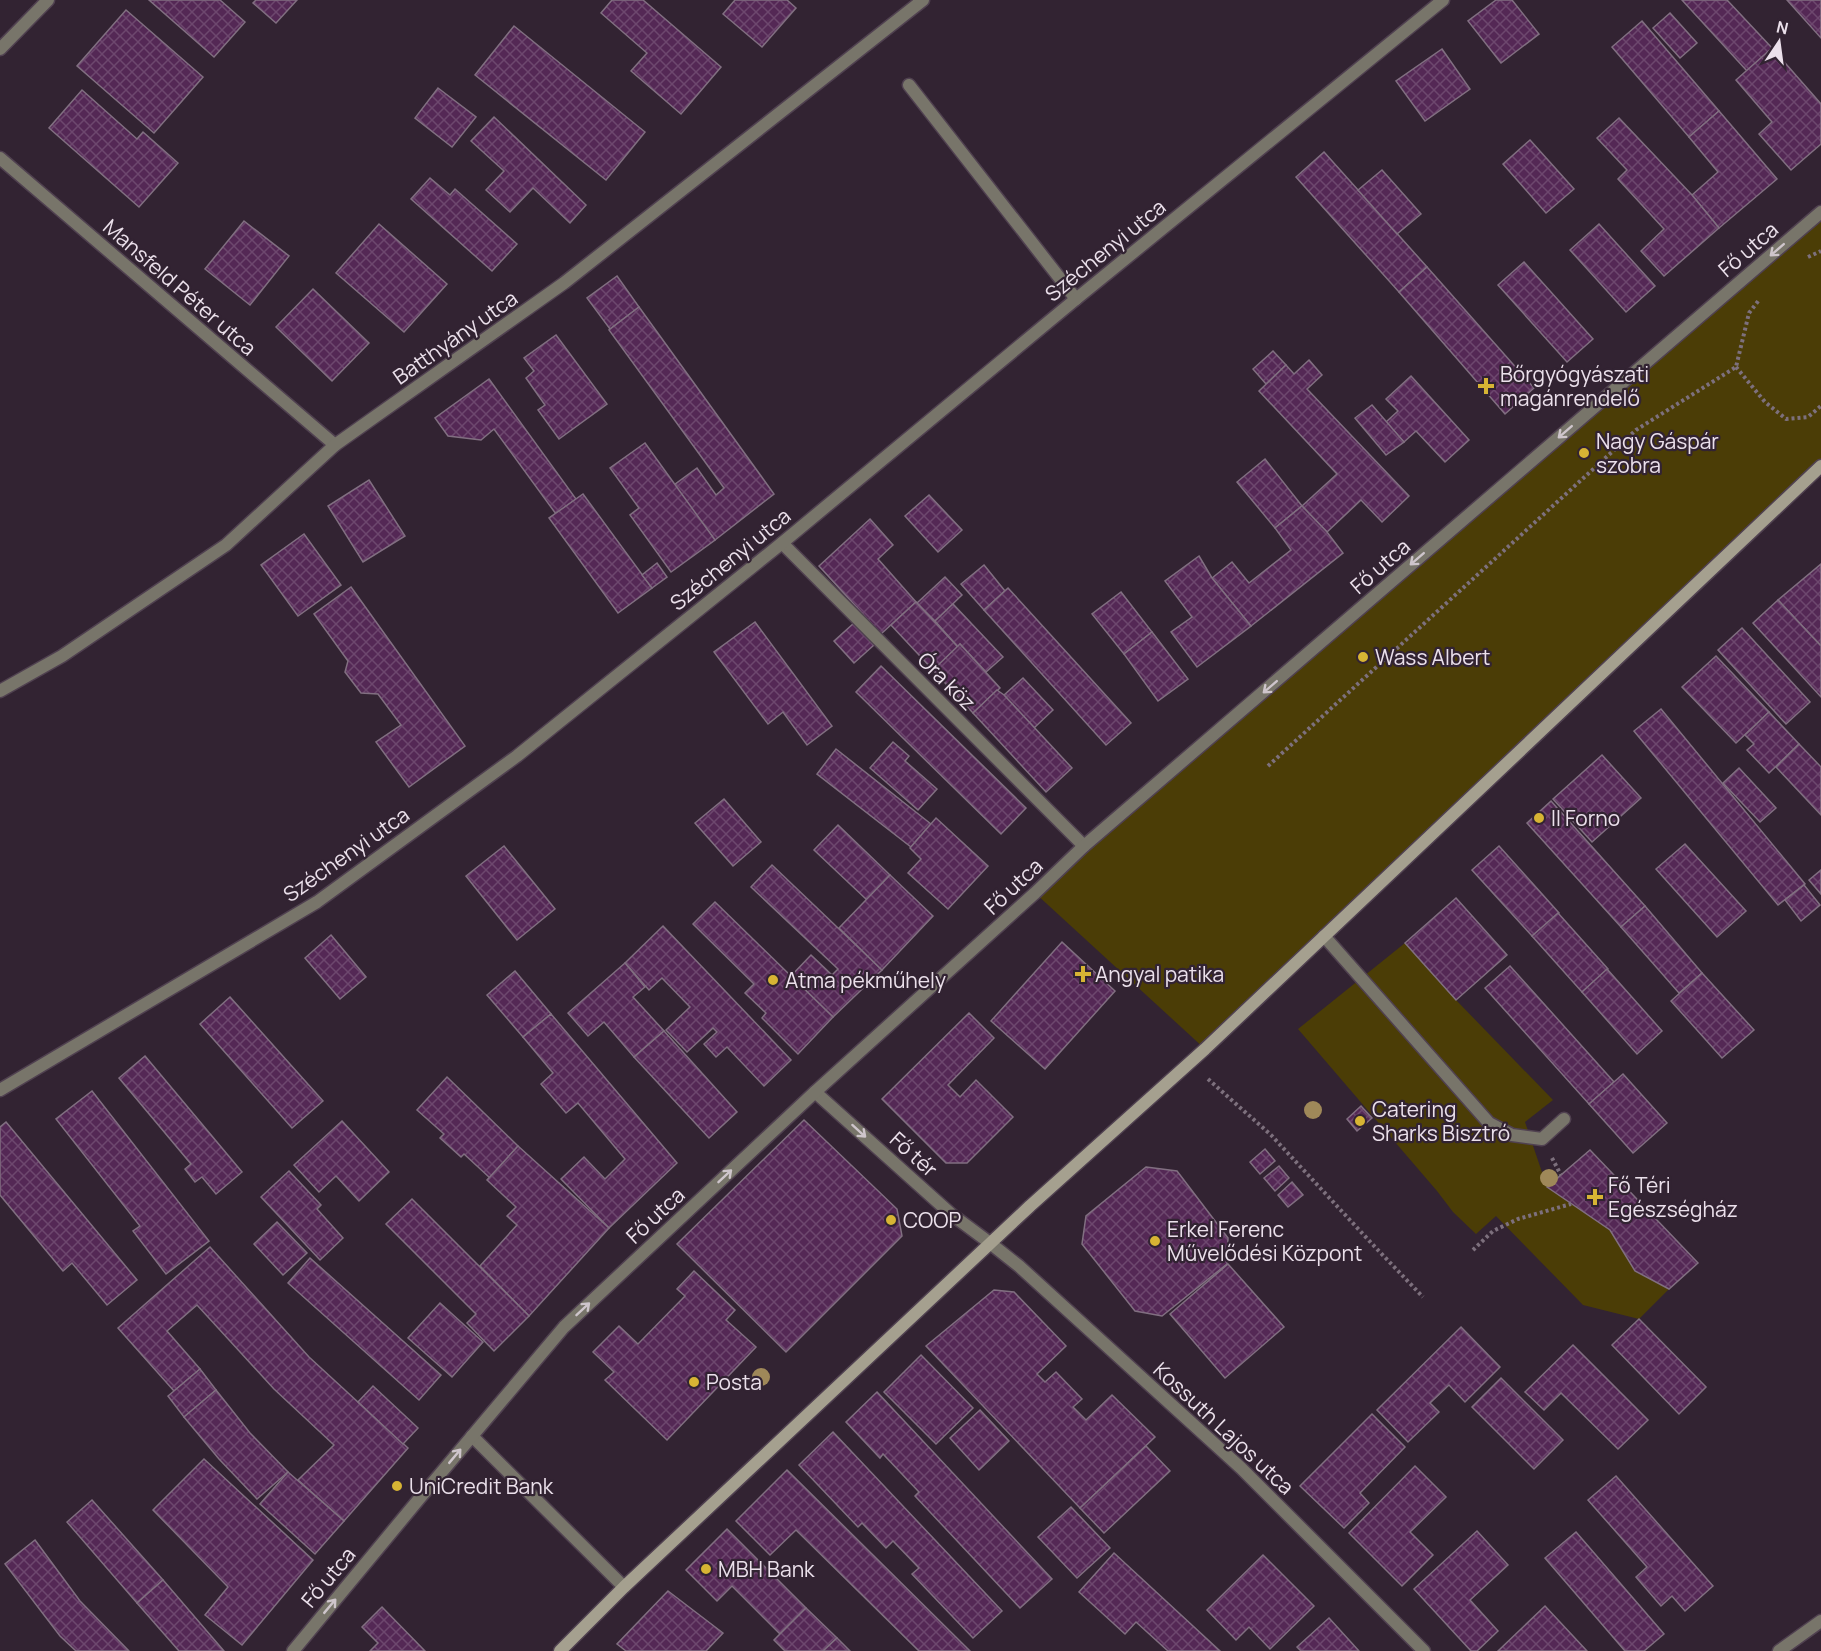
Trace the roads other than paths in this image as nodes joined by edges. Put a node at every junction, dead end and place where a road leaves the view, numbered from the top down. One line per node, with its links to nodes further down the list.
1 (48, 0): 4 (street)
2 (923, 0): 9 (street, Batthyány utca)
3 (1443, 0): 8 (street, Széchenyi utca)
4 (0, 49)
5 (909, 85): 8 (street)
6 (0, 158): 9 (street, Mansfeld Péter utca)
7 (1821, 212): 13 (street, Fő utca, one-way to 13)
8 (1076, 299): 11 (street, Széchenyi utca)
9 (335, 445): 12 (street, Batthyány utca)
10 (1821, 466): 14 (main road)
11 (782, 543): 13 (street, Óra köz); 15 (street, Széchenyi utca)
12 (0, 691)
13 (1084, 846): 16 (street, Fő utca)
14 (1324, 936): 17 (street); 18 (main road)
15 (0, 1090)
16 (815, 1092): 18 (street, Fő tér, one-way to 18); 19 (street, Fő utca, one-way to 16)
17 (1564, 1119)
18 (990, 1243): 20 (main road); 24 (street, Kossuth Lajos utca)
19 (472, 1436): 20 (street); 22 (street, Fő utca, one-way to 19)
20 (624, 1587): 23 (main road)
21 (1821, 1621): 25 (street)
22 (293, 1651)
23 (560, 1651)
24 (1424, 1651)
25 (1779, 1651)

